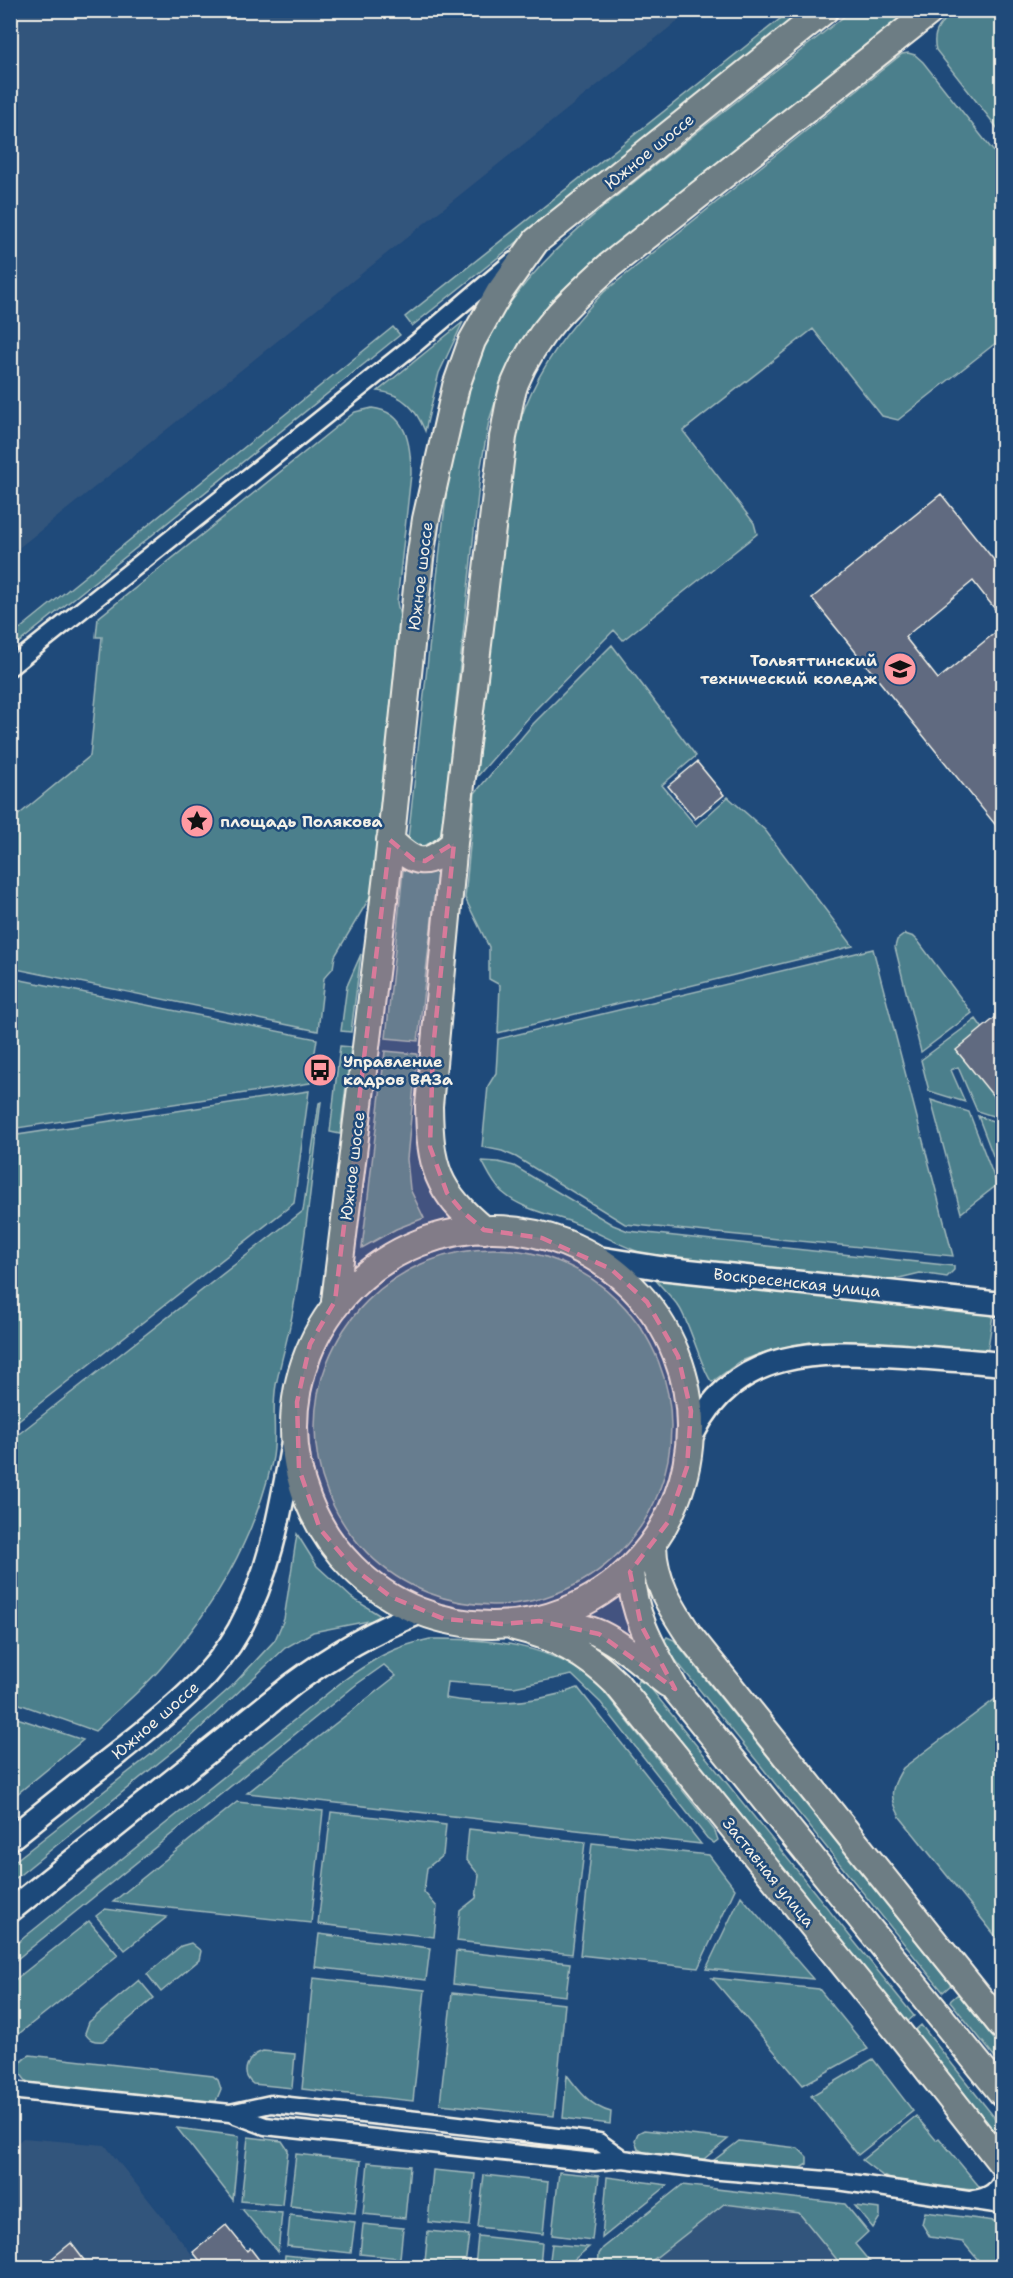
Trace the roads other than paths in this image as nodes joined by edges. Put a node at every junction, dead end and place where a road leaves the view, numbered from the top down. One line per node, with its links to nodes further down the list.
1 (825, 10): 3 (main road, Южное шоссе)
2 (932, 10): 6 (main road)
3 (536, 241): 4 (street); 5 (main road, Южное шоссе)
4 (10, 667)
5 (390, 840): 6 (main road); 9 (main road, Южное шоссе)
6 (454, 843): 7 (main road)
7 (484, 1230): 8 (main road); 9 (main road)
8 (592, 1257): 10 (main road, Воскресенская улица); 13 (main road)
9 (335, 1301): 12 (main road)
10 (1002, 1304)
11 (1002, 1364): 13 (main road)
12 (295, 1432): 16 (main road); 20 (main road, Южное шоссе)
13 (692, 1435): 14 (main road)
14 (653, 1546): 15 (main road); 22 (main road)
15 (630, 1572): 17 (main road); 19 (main road)
16 (421, 1612): 18 (main road); 21 (main road)
17 (539, 1620): 18 (main road); 19 (main road)
18 (503, 1624): 25 (main road, Заставная улица)
19 (675, 1689): 24 (main road)
20 (10, 1839)
21 (10, 1911)
22 (1002, 2026)
23 (10, 2090): 27 (street)
24 (1002, 2093)
25 (1002, 2164)
26 (1002, 2179): 27 (street)
27 (969, 2200): 28 (street)
28 (1002, 2205)

